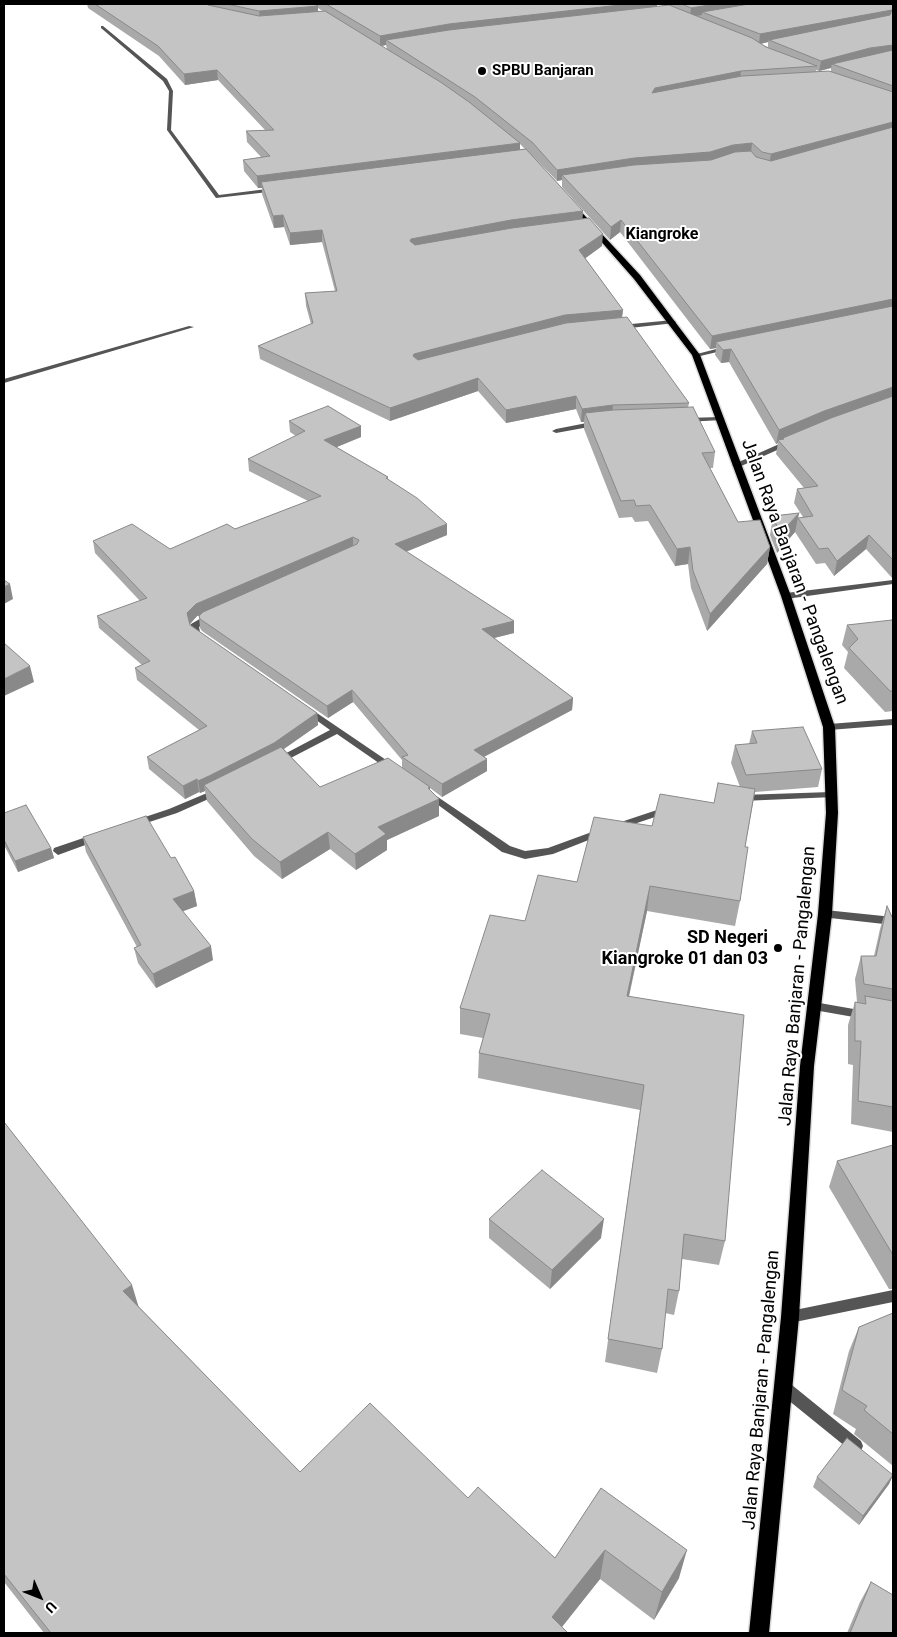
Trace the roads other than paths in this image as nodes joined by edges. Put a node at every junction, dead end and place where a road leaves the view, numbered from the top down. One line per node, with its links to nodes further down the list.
1 (102, 27): 2 (street)
2 (281, 189)
3 (565, 197): 4 (main road, Jalan Raya Banjaran - Pangalengan)
4 (591, 226): 5 (street); 6 (main road, Jalan Raya Banjaran - Pangalengan)
5 (583, 227)
6 (673, 322): 8 (street); 10 (main road, Jalan Raya Banjaran - Pangalengan)
7 (191, 327): 11 (street)
8 (614, 327)
9 (733, 348): 10 (street)
10 (696, 355): 12 (main road, Jalan Raya Banjaran - Pangalengan)
11 (4, 381)
12 (720, 419): 13 (street); 17 (main road, Jalan Raya Banjaran - Pangalengan)
13 (681, 420)
14 (603, 423): 15 (street)
15 (556, 431)
16 (794, 441): 17 (street)
17 (736, 465): 19 (main road, Jalan Raya Banjaran - Pangalengan)
18 (893, 582): 19 (street)
19 (786, 596): 24 (main road, Jalan Raya Banjaran - Pangalengan)
20 (219, 612): 21 (street)
21 (212, 644)
22 (298, 703): 25 (street)
23 (893, 722): 24 (street)
24 (829, 726): 30 (main road, Jalan Raya Banjaran - Pangalengan)
25 (338, 730): 26 (street); 27 (street)
26 (269, 765)
27 (400, 774)
28 (231, 784): 33 (street)
29 (424, 790): 32 (street)
30 (831, 795): 31 (street); 36 (main road, Jalan Raya Banjaran - Pangalengan)
31 (735, 799)
32 (672, 808)
33 (124, 827)
34 (105, 834): 35 (street)
35 (58, 851)
36 (825, 914): 37 (street); 38 (main road, Jalan Raya Banjaran - Pangalengan)
37 (893, 921)
38 (814, 1006): 39 (street); 41 (main road, Jalan Raya Banjaran - Pangalengan)
39 (876, 1017)
40 (893, 1296): 41 (street)
41 (790, 1317): 42 (main road, Jalan Raya Banjaran - Pangalengan)
42 (782, 1386): 43 (street); 44 (main road, Jalan Raya Banjaran - Pangalengan)
43 (864, 1453)
44 (759, 1633)

